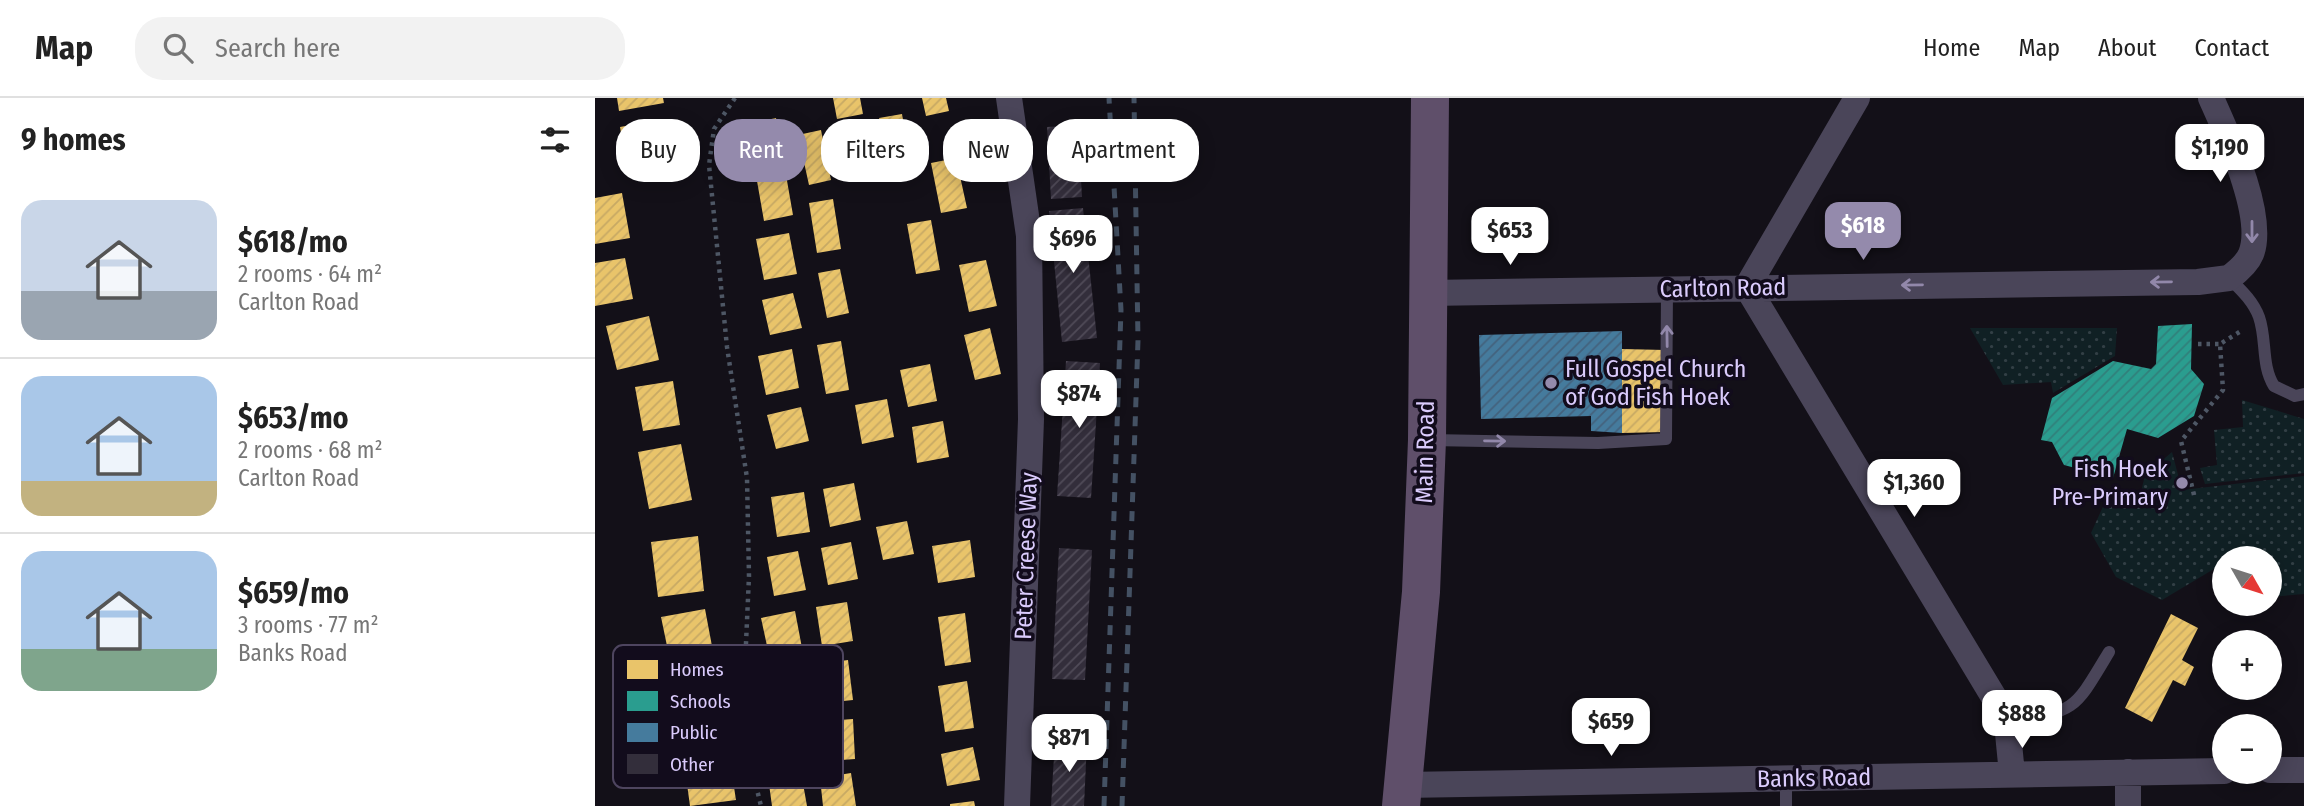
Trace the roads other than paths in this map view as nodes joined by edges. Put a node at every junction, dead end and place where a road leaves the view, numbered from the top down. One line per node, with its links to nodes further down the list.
1 (1009, 98): 20 (street, Peter Creese Way)
2 (1430, 98): 8 (main road, Main Road)
3 (1857, 98): 6 (street)
4 (2211, 98): 5 (street, one-way to 5)
5 (2229, 278): 6 (street, Carlton Road, one-way to 6); 9 (lane)
6 (1747, 287): 7 (street, Carlton Road); 12 (street)
7 (1667, 289): 8 (street, Carlton Road); 10 (lane, one-way to 7)
8 (1427, 293): 10 (main road, Main Road)
9 (2304, 394)
10 (1427, 440): 19 (main road, Main Road)
11 (2109, 652): 12 (lane)
12 (2007, 723): 17 (street)
13 (2282, 770): 14 (street)
14 (2304, 770)
15 (2212, 771): 16 (street, Banks Road)
16 (2128, 772): 17 (street, Banks Road); 22 (street)
17 (2012, 774): 18 (street, Banks Road)
18 (1786, 779): 19 (street, Banks Road); 21 (lane)
19 (1402, 795)
20 (1017, 806)
21 (1786, 806)
22 (2128, 806)

